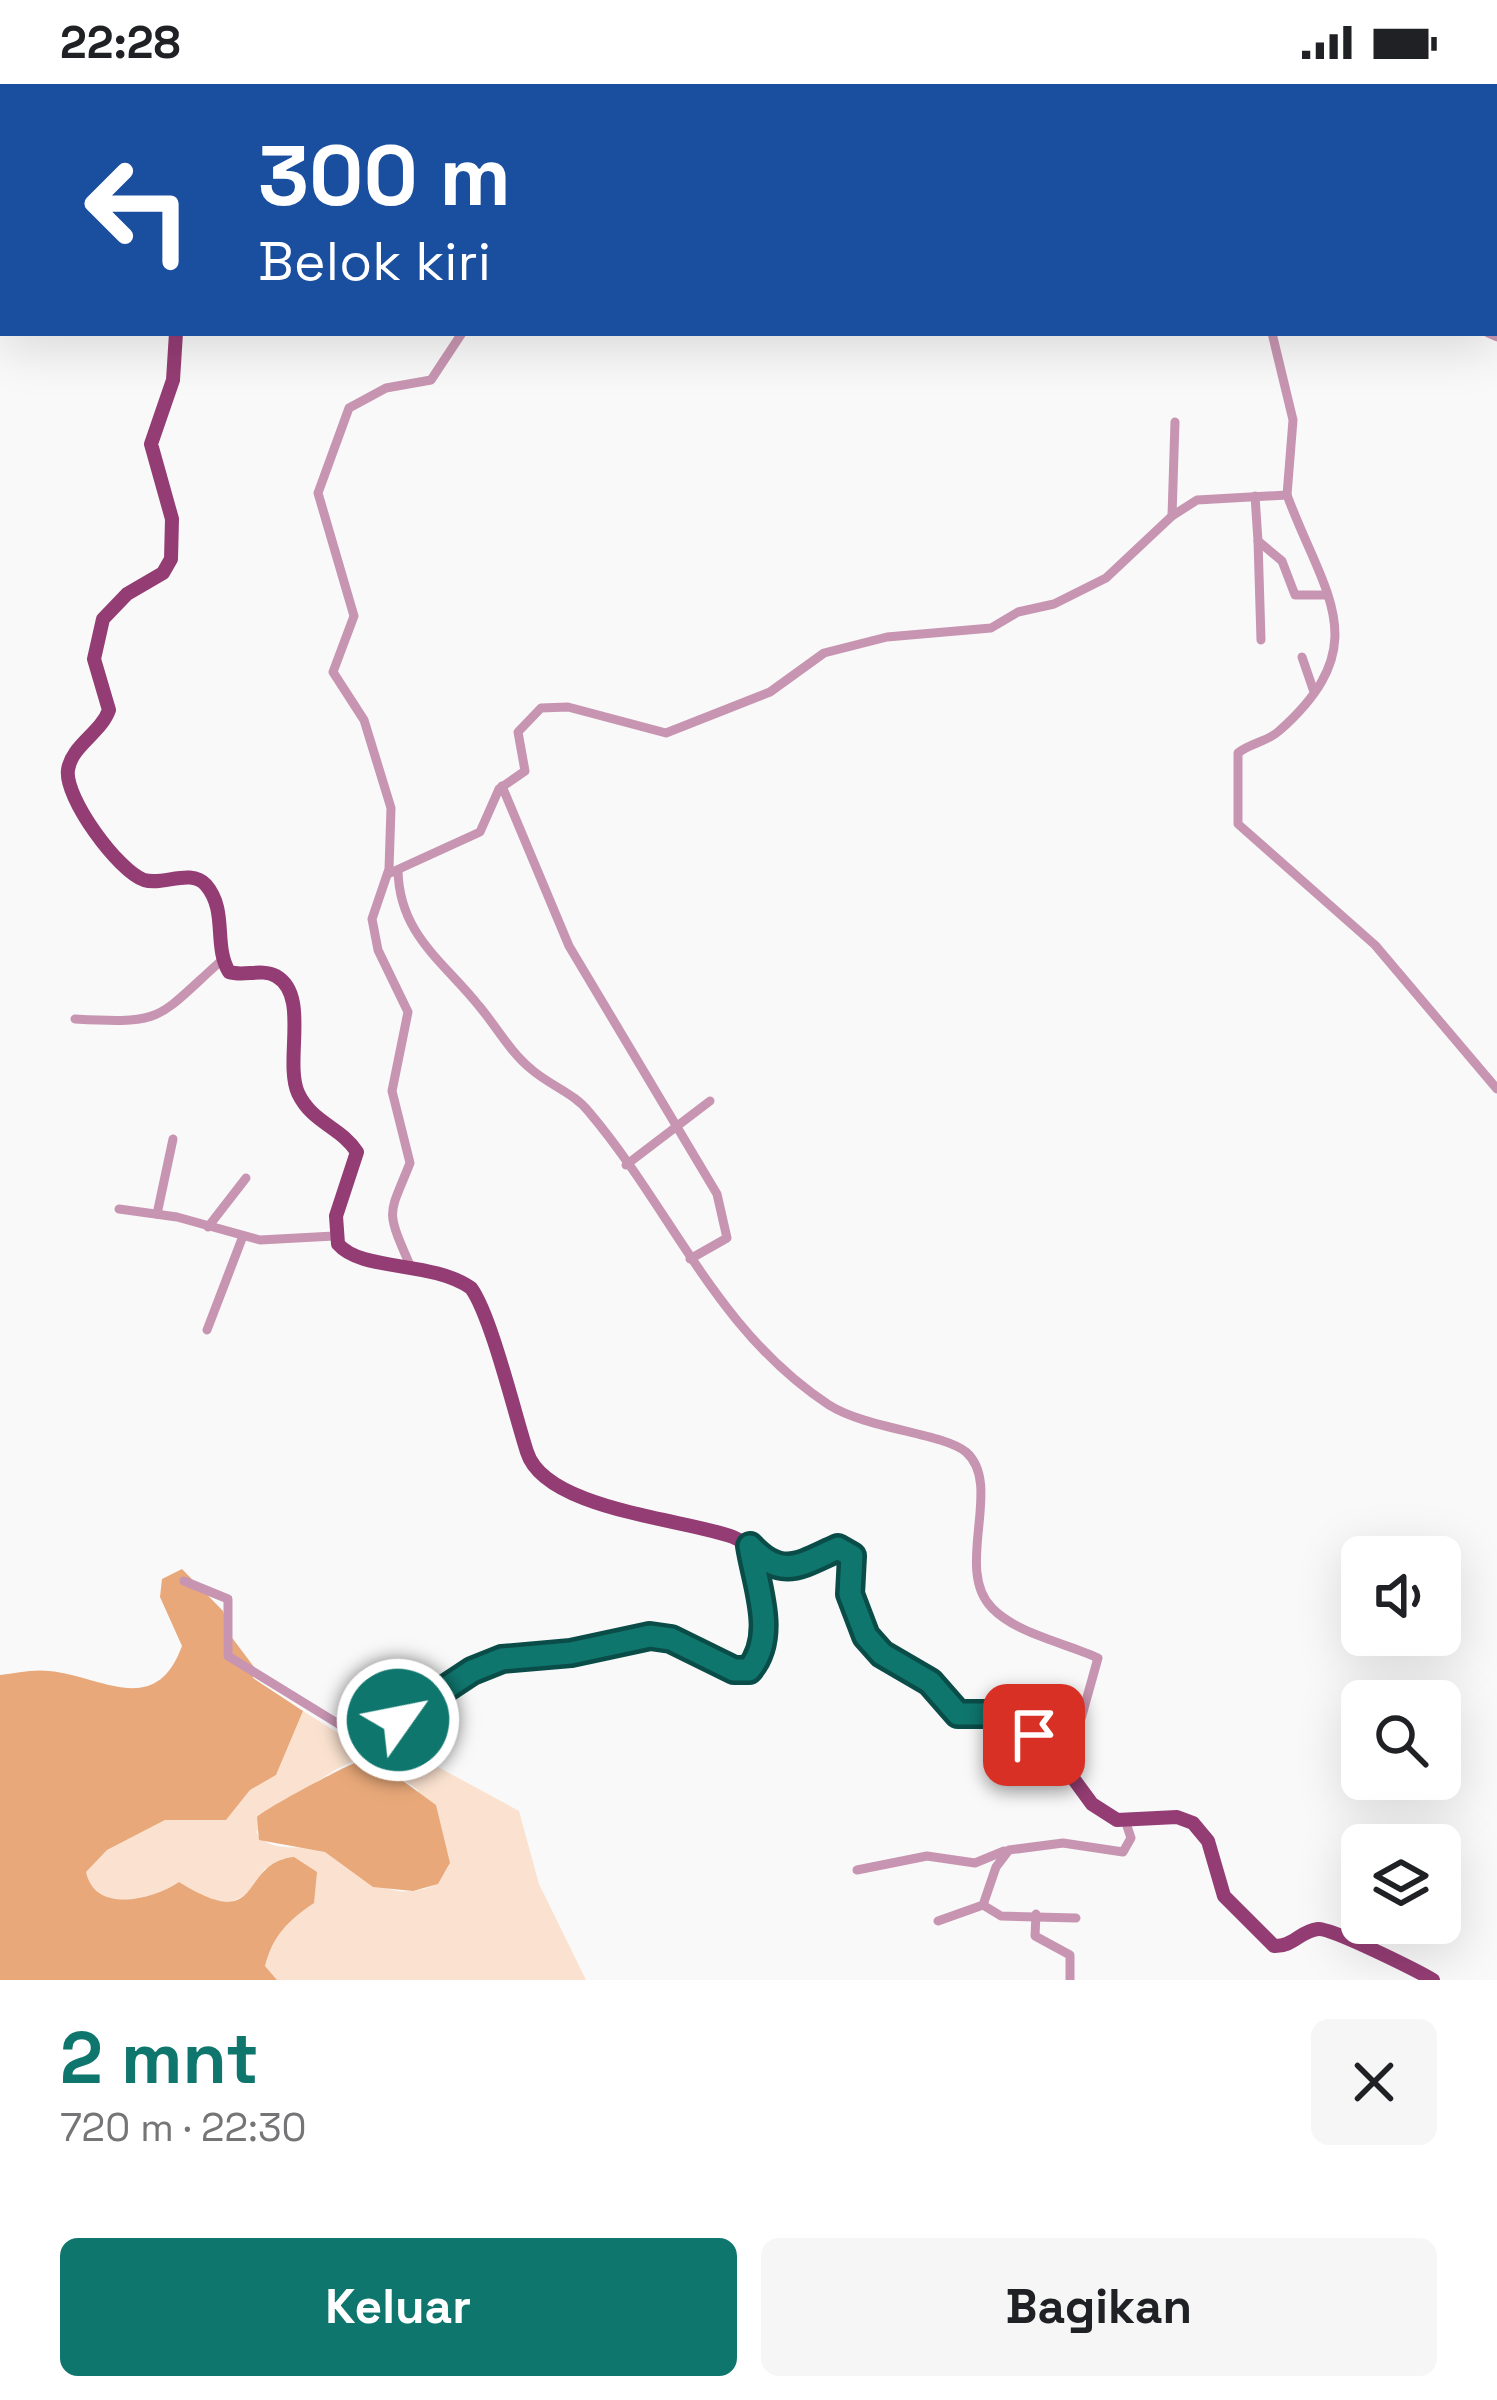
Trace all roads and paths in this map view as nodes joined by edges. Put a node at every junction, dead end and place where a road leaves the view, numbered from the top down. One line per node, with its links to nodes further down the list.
1 (176, 336): 15 (main road)
2 (460, 336): 14 (street)
3 (1273, 336): 5 (street)
4 (1175, 422): 7 (street)
5 (1287, 495): 6 (street); 9 (street)
6 (1255, 496): 7 (street); 8 (street)
7 (1172, 517): 13 (street)
8 (1258, 542): 9 (street); 10 (street)
9 (1327, 595): 12 (street)
10 (1261, 640)
11 (1302, 657): 12 (street)
12 (1313, 689): 17 (street)
13 (502, 786): 14 (street); 19 (street)
14 (393, 872): 21 (street); 29 (street)
15 (223, 960): 16 (street); 27 (main road)
16 (75, 1019)
17 (1497, 1089)
18 (710, 1101): 19 (street)
19 (675, 1124): 21 (street); 28 (street)
20 (173, 1139): 24 (street)
21 (626, 1165): 28 (street)
22 (246, 1178): 25 (street)
23 (118, 1209): 24 (street)
24 (158, 1214): 25 (street)
25 (208, 1227): 26 (street)
26 (243, 1236): 27 (street); 30 (street)
27 (334, 1236): 29 (main road)
28 (690, 1259): 33 (street)
29 (410, 1263): 31 (main road)
30 (207, 1330)
31 (750, 1546): 32 (street); 33 (main road)
32 (184, 1581)
33 (1010, 1720): 34 (main road)
34 (1126, 1822): 35 (street); 42 (main road)
35 (1010, 1850): 36 (street); 37 (street)
36 (857, 1870)
37 (983, 1905): 38 (street); 40 (street)
38 (1036, 1914): 39 (street); 41 (street)
39 (1076, 1918)
40 (938, 1922)
41 (1070, 1980)
42 (1433, 1980)

